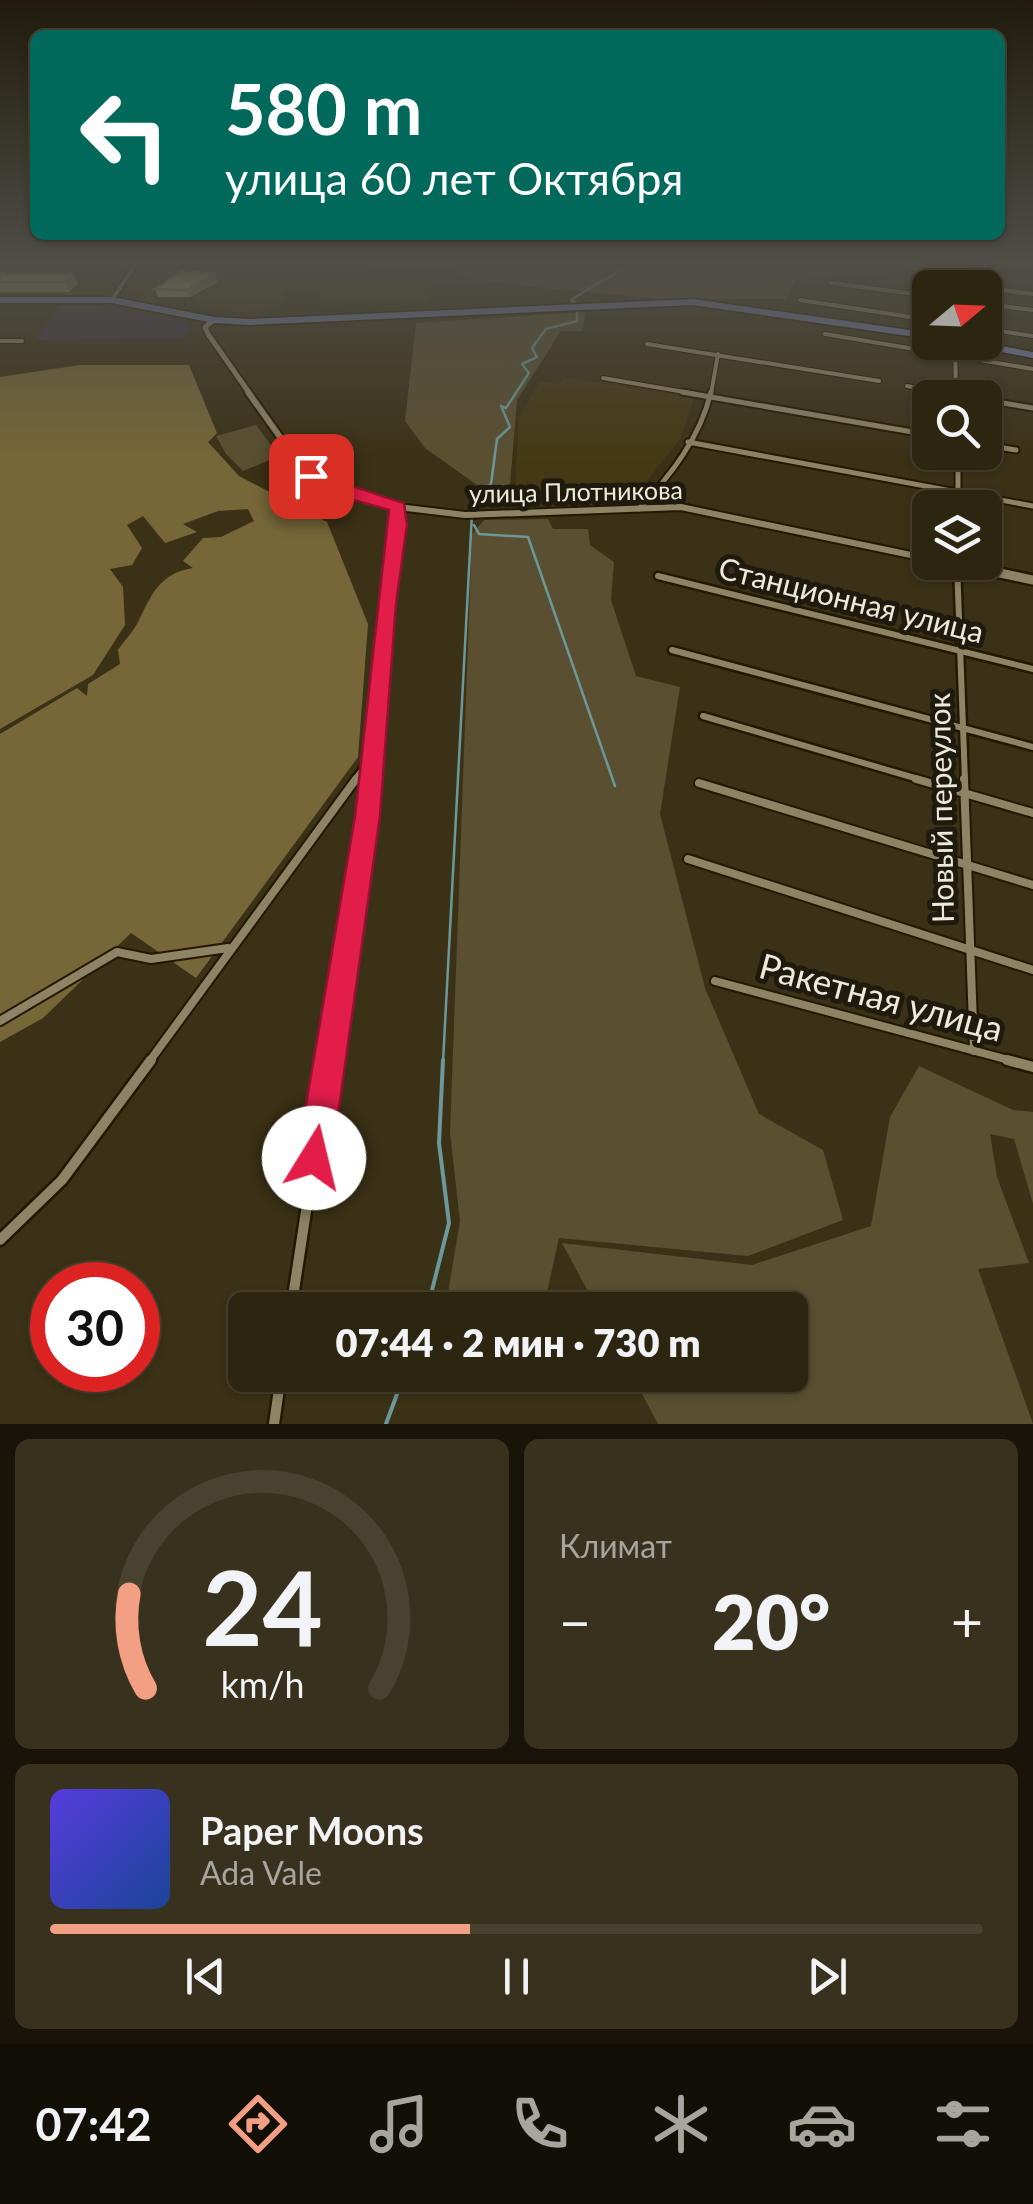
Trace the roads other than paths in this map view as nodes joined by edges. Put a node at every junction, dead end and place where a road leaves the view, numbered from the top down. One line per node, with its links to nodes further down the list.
1 (207, 328): 30 (street, улица Плотникова)
2 (877, 328): 4 (main road)
3 (1002, 331): 6 (street)
4 (912, 333)
5 (825, 334): 10 (street)
6 (1033, 336)
7 (0, 341): 8 (street)
8 (22, 341)
9 (647, 344): 12 (street)
10 (912, 349)
11 (1002, 350): 13 (main road)
12 (718, 354): 17 (street); 20 (street)
13 (1033, 356)
14 (979, 360): 15 (street)
15 (1033, 369)
16 (602, 378): 20 (street)
17 (879, 380)
18 (907, 386): 19 (street)
19 (912, 387)
20 (710, 396): 23 (street); 24 (street)
21 (1002, 403): 22 (street)
22 (1033, 408)
23 (912, 432)
24 (691, 442): 27 (street); 31 (street)
25 (1002, 448): 26 (street)
26 (1016, 450)
27 (947, 490)
28 (1002, 500): 29 (street)
29 (1033, 506)
30 (398, 507): 31 (street, улица Плотникова); 43 (street)
31 (638, 509): 32 (street, улица Плотникова)
32 (912, 554)
33 (1002, 573): 36 (street)
34 (658, 576): 38 (street, Станционная улица)
35 (956, 580): 38 (street, Новый переулок)
36 (1033, 580)
37 (672, 650): 41 (street)
38 (960, 651): 39 (street, Станционная улица); 41 (street, Новый переулок)
39 (1033, 669)
40 (704, 716): 45 (street)
41 (963, 728): 42 (street); 45 (street, Новый переулок)
42 (1033, 747)
43 (375, 752): 50 (street); 58 (street)
44 (699, 784): 48 (street)
45 (962, 793): 46 (street); 48 (street, Новый переулок)
46 (1033, 813)
47 (688, 859): 51 (street)
48 (966, 866): 49 (street); 51 (street, Новый переулок)
49 (1033, 884)
50 (232, 944): 54 (street); 57 (street)
51 (968, 950): 52 (street); 55 (street, Новый переулок)
52 (1033, 970)
53 (715, 981): 55 (street, Ракетная улица)
54 (0, 1022)
55 (974, 1051): 56 (street, Ракетная улица)
56 (1033, 1067)
57 (0, 1240)
58 (294, 1292)
59 (279, 1392): 60 (street)
60 (274, 1424)

